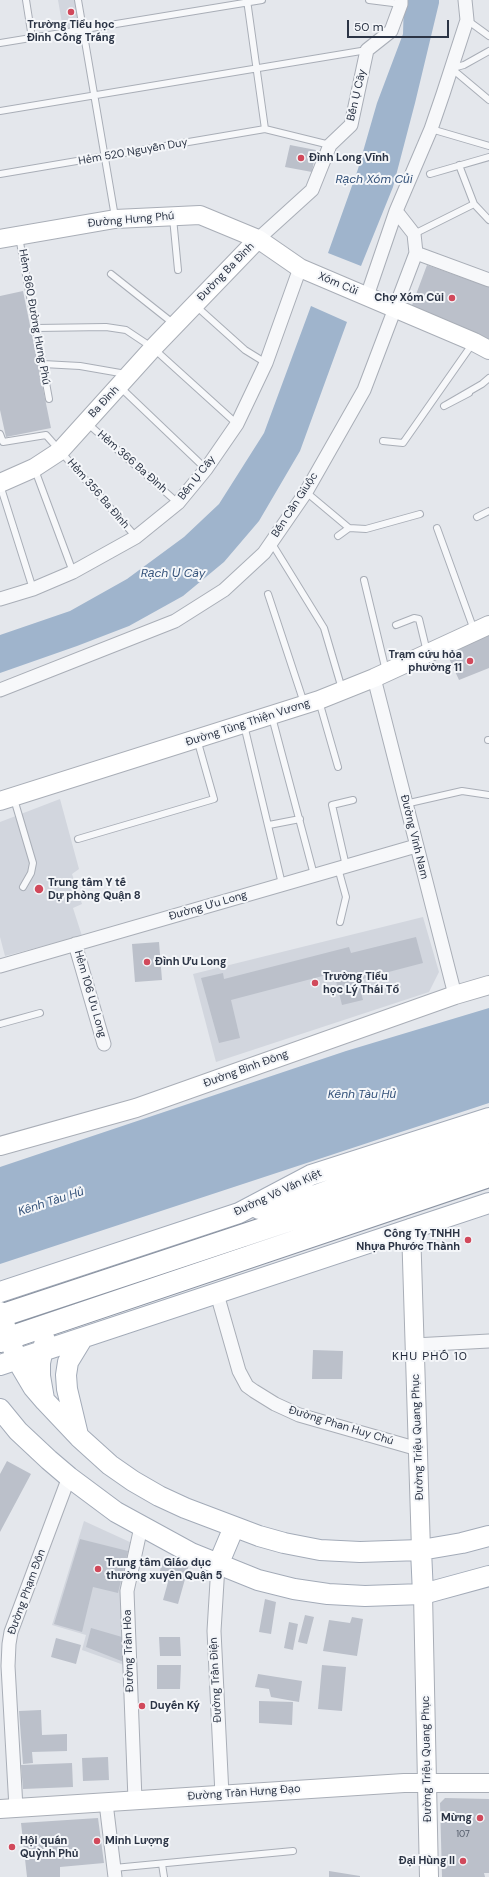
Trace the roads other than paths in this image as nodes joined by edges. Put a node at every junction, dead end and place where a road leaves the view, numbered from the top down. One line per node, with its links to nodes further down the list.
1 (26, 0): 11 (lane)
2 (78, 0): 9 (lane)
3 (262, 0): 6 (lane)
4 (369, 0): 7 (lane)
5 (465, 0): 8 (street)
6 (247, 1): 9 (lane); 15 (lane)
7 (401, 2): 13 (street)
8 (467, 20): 10 (lane); 16 (street)
9 (83, 30): 11 (lane); 17 (lane)
10 (489, 36)
11 (32, 38): 12 (lane)
12 (0, 43)
13 (367, 50): 15 (lane); 22 (street, Bến Ụ Cây)
14 (489, 51): 16 (lane)
15 (256, 68): 17 (lane); 20 (lane)
16 (451, 68): 18 (lane); 21 (street)
17 (95, 96): 19 (lane); 24 (lane)
18 (488, 100)
19 (0, 111)
20 (265, 129): 22 (lane); 24 (lane, Hẻm 520 Nguyễn Duy)
21 (431, 129): 23 (lane); 30 (street)
22 (330, 145): 36 (street, Bến Ụ Cây)
23 (489, 146)
24 (104, 157): 27 (lane, Hẻm 520 Nguyễn Duy); 32 (lane)
25 (489, 157): 26 (lane)
26 (459, 165): 28 (lane); 29 (lane)
27 (0, 174)
28 (430, 174)
29 (474, 204): 33 (lane); 34 (lane)
30 (396, 211): 34 (street); 43 (street)
31 (173, 217): 32 (street, Đường Hưng Phú); 36 (street, Đường Hưng Phú); 40 (lane)
32 (115, 219): 35 (street, Đường Hưng Phú)
33 (489, 220)
34 (414, 234): 38 (street)
35 (19, 236): 37 (street, Đường Hưng Phú); 47 (lane, Hẻm 860 Đường Hưng Phú)
36 (258, 238): 39 (street, Xóm Củi); 44 (street, Đường Ba Đình)
37 (0, 239)
38 (416, 253): 42 (street); 45 (street, Bến Cần Giuộc)
39 (300, 268): 43 (street, Xóm Củi); 50 (street, Bến Ụ Cây)
40 (178, 270)
41 (111, 274): 46 (lane)
42 (489, 280)
43 (362, 294): 45 (street, Xóm Củi)
44 (195, 305): 46 (street, Ba Đình); 50 (lane)
45 (395, 309): 48 (street, Xóm Củi); 64 (street, Bến Cần Giuộc)
46 (175, 325): 49 (street, Ba Đình)
47 (36, 328): 49 (lane); 51 (lane, Hẻm 860 Đường Hưng Phú)
48 (482, 346): 59 (lane)
49 (153, 348): 53 (street, Ba Đình); 57 (lane)
50 (266, 363): 57 (street, Bến Ụ Cây)
51 (43, 364): 53 (lane); 55 (lane, Hẻm 860 Đường Hưng Phú)
52 (489, 378): 54 (lane)
53 (124, 380): 56 (street, Ba Đình); 62 (lane)
54 (469, 392)
55 (49, 399)
56 (86, 422): 60 (street, Ba Đình); 65 (lane, Hẻm 366 Ba Đình)
57 (237, 424): 62 (street, Bến Ụ Cây)
58 (0, 433): 60 (lane, Hẻm 356 Ba Đình)
59 (384, 441)
60 (60, 451): 61 (street, Ba Đình); 72 (lane, Hẻm 356 Ba Đình)
61 (34, 468): 63 (street, Ba Đình); 74 (lane)
62 (206, 469): 65 (street, Bến Ụ Cây)
63 (0, 484): 76 (lane)
64 (306, 492): 69 (lane); 73 (street, Bến Cần Giuộc)
65 (178, 503): 72 (street, Bến Ụ Cây)
66 (489, 511): 68 (lane)
67 (420, 514): 69 (lane)
68 (476, 517)
69 (349, 528): 71 (lane)
70 (437, 528): 80 (lane)
71 (338, 536)
72 (136, 537): 74 (street, Bến Ụ Cây)
73 (271, 542): 83 (street, Bến Cần Giuộc); 84 (lane)
74 (73, 572): 76 (street, Bến Ụ Cây)
75 (364, 580): 82 (lane)
76 (32, 589): 78 (street, Bến Ụ Cây)
77 (268, 594): 85 (lane)
78 (0, 599)
79 (396, 625): 81 (lane)
80 (482, 629): 81 (street, Đường Tùng Thiện Vương)
81 (427, 654): 82 (street, Đường Tùng Thiện Vương)
82 (380, 675): 84 (street, Đường Tùng Thiện Vương); 93 (street, Đường Vĩnh Nam)
83 (0, 690)
84 (342, 690): 85 (street, Đường Tùng Thiện Vương)
85 (312, 702): 86 (street, Đường Tùng Thiện Vương); 89 (lane)
86 (272, 716): 87 (street, Đường Tùng Thiện Vương); 94 (lane)
87 (244, 725): 88 (street, Đường Tùng Thiện Vương); 95 (lane)
88 (197, 739): 91 (street, Đường Tùng Thiện Vương); 96 (lane)
89 (338, 767)
90 (489, 796): 93 (lane)
91 (7, 799): 101 (lane)
92 (353, 800): 98 (lane)
93 (405, 804): 97 (street, Đường Vĩnh Nam)
94 (300, 819): 95 (lane); 99 (lane)
95 (269, 825): 100 (lane)
96 (78, 839)
97 (416, 846): 98 (street, Đường Ưu Long); 106 (street, Đường Vĩnh Nam)
98 (342, 867): 99 (street, Đường Ưu Long); 102 (lane)
99 (314, 875): 100 (street, Đường Ưu Long)
100 (282, 884): 103 (street, Đường Ưu Long)
101 (23, 887)
102 (340, 922)
103 (75, 944): 104 (street, Đường Ưu Long); 109 (street, Hẻm 106 Ưu Long)
104 (0, 966)
105 (489, 985): 106 (street, Đường Bình Đông)
106 (455, 995): 112 (street, Đường Bình Đông)
107 (40, 1013): 108 (lane)
108 (0, 1024)
109 (104, 1044)
110 (489, 1118): 116 (main road, Đường Võ Văn Kiệt)
111 (489, 1133): 116 (main road)
112 (0, 1146)
113 (489, 1154): 120 (highway)
114 (489, 1176): 121 (highway)
115 (489, 1203): 117 (main road)
116 (239, 1213): 118 (main road, Đường Võ Văn Kiệt)
117 (410, 1228): 119 (main road); 125 (street, Đường Triệu Quang Phục)
118 (0, 1292)
119 (217, 1294): 123 (main road); 131 (street, Đường Phan Huy Chú)
120 (0, 1315): 122 (main road)
121 (54, 1322): 122 (highway); 126 (main road)
122 (5, 1339): 127 (main road)
123 (82, 1339): 126 (main road); 130 (main road)
124 (489, 1341): 125 (street)
125 (414, 1345): 131 (street, Đường Triệu Quang Phục)
126 (42, 1352): 127 (main road); 128 (main road)
127 (8, 1363): 128 (main road)
128 (45, 1401): 130 (main road)
129 (2, 1412): 132 (main road)
130 (79, 1436): 134 (main road)
131 (418, 1449): 136 (street, Đường Triệu Quang Phục)
132 (69, 1477): 133 (main road); 140 (street, Đường Phạm Đôn)
133 (141, 1527): 137 (main road); 144 (street, Đường Trần Hòa)
134 (234, 1527): 136 (main road); 137 (main road)
135 (489, 1536): 136 (main road)
136 (421, 1550): 139 (main road)
137 (218, 1565): 139 (main road); 143 (street, Đường Trần Điện)
138 (489, 1576): 139 (main road)
139 (423, 1594): 141 (street, Đường Triệu Quang Phục)
140 (4, 1659): 146 (street, Đường Phạm Đôn)
141 (427, 1782): 142 (street, Đường Trần Hưng Đạo); 143 (street, Đường Trần Hưng Đạo); 151 (street, Đường Triệu Quang Phục)
142 (489, 1782)
143 (222, 1794): 144 (street, Đường Trần Hưng Đạo)
144 (135, 1800): 145 (street, Đường Trần Hưng Đạo)
145 (106, 1803): 146 (street, Đường Trần Hưng Đạo); 149 (street)
146 (8, 1808)
147 (292, 1851): 148 (lane)
148 (162, 1864): 149 (lane); 150 (lane)
149 (114, 1872)
150 (164, 1877)
151 (429, 1877)

